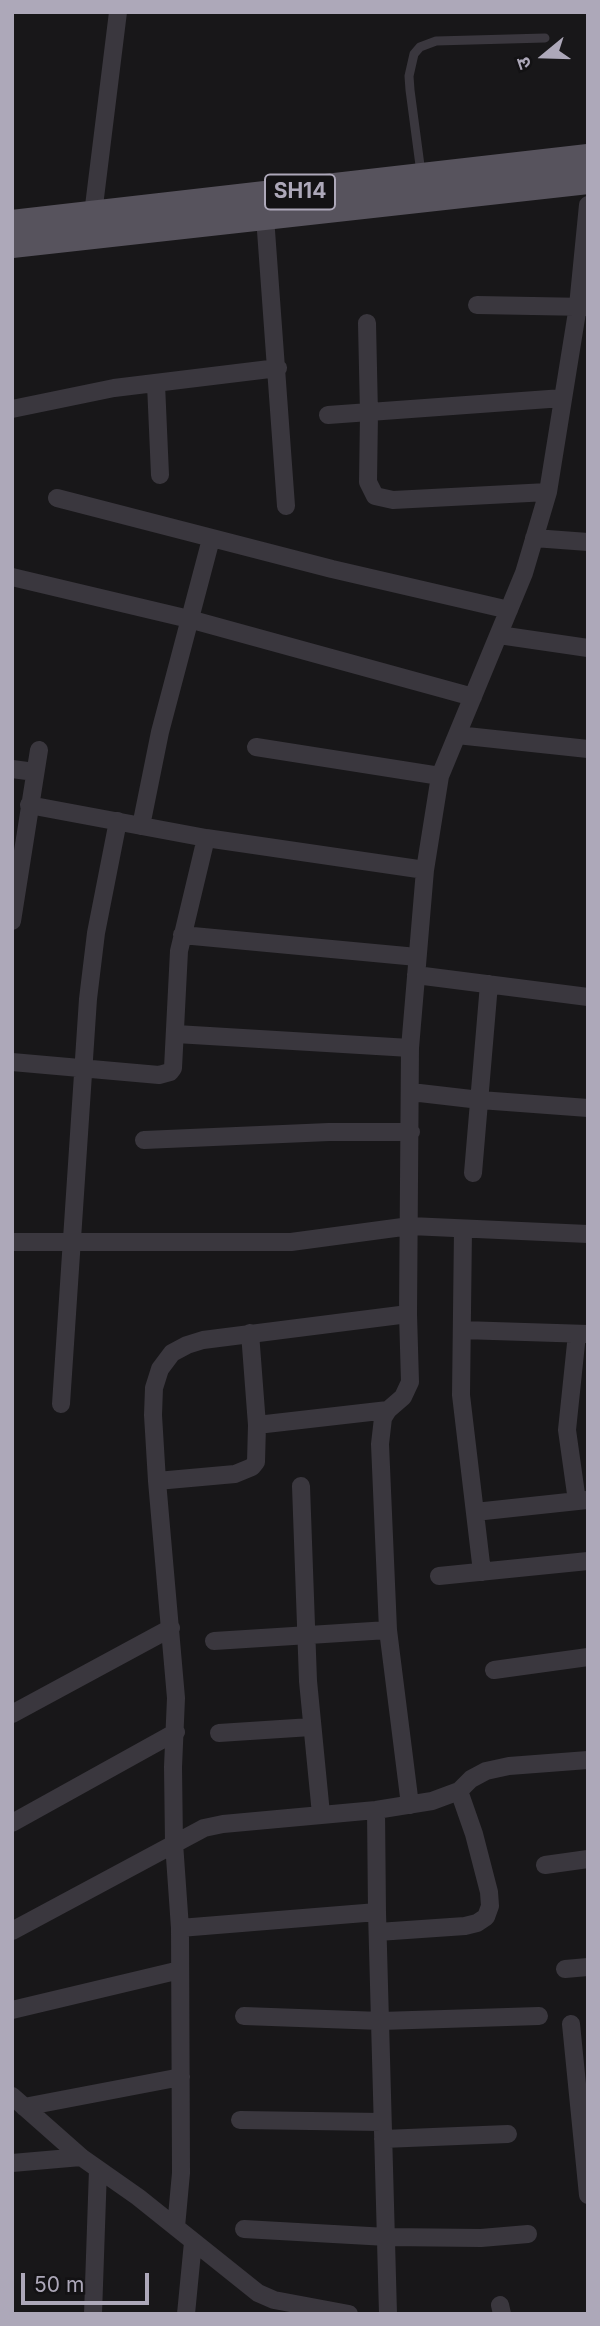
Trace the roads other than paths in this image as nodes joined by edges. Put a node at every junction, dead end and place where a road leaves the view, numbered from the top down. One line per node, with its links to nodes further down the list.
1 (118, 12): 7 (street)
2 (545, 38): 4 (lane)
3 (588, 158): 4 (main road, SH14)
4 (422, 178): 7 (main road, SH14)
5 (588, 180): 8 (main road, SH14)
6 (588, 205): 12 (street)
7 (93, 214): 9 (main road, SH14)
8 (265, 217): 10 (main road, SH14); 14 (street)
9 (12, 223)
10 (12, 244)
11 (477, 305): 12 (street)
12 (583, 307): 16 (street)
13 (367, 323): 18 (street)
14 (278, 368): 15 (street); 23 (street)
15 (156, 384): 17 (street); 20 (street)
16 (564, 398): 18 (street); 21 (street)
17 (12, 409)
18 (369, 414): 19 (street); 21 (street)
19 (328, 415)
20 (160, 475)
21 (548, 492): 24 (street)
22 (57, 498): 25 (street)
23 (286, 506)
24 (534, 538): 26 (street); 28 (street)
25 (211, 539): 28 (street); 29 (street)
26 (588, 542)
27 (12, 577): 29 (street)
28 (509, 610): 30 (street)
29 (189, 619): 32 (street); 42 (street)
30 (499, 635): 31 (street); 32 (street)
31 (588, 648)
32 (473, 697): 33 (street)
33 (457, 735): 35 (street); 39 (street)
34 (256, 747): 39 (street)
35 (588, 749)
36 (39, 750): 38 (street)
37 (12, 769): 38 (street)
38 (35, 772): 40 (street)
39 (440, 776): 44 (street)
40 (29, 805): 41 (street); 45 (street)
41 (118, 821): 42 (street); 54 (street)
42 (141, 826): 43 (street)
43 (206, 838): 44 (street); 46 (street)
44 (425, 870): 47 (street)
45 (12, 921)
46 (183, 935): 47 (street); 51 (street)
47 (417, 957): 48 (street)
48 (416, 975): 49 (street); 52 (street)
49 (489, 984): 50 (street); 56 (street)
50 (588, 997)
51 (176, 1034): 52 (street); 54 (street)
52 (410, 1048): 55 (street)
53 (12, 1062): 54 (street)
54 (82, 1069): 65 (street)
55 (411, 1092): 56 (street); 58 (street)
56 (480, 1100): 57 (street); 60 (street)
57 (588, 1108)
58 (411, 1132): 59 (street); 61 (street)
59 (144, 1140)
60 (473, 1173)
61 (410, 1226): 62 (street); 65 (street); 66 (street)
62 (463, 1229): 63 (street); 67 (street)
63 (588, 1234)
64 (12, 1241): 65 (street)
65 (73, 1242): 70 (street)
66 (408, 1314): 68 (street); 71 (street)
67 (462, 1330): 69 (street); 76 (street)
68 (250, 1333): 72 (street); 73 (street)
69 (582, 1334): 75 (street)
70 (61, 1404)
71 (388, 1410): 72 (street); 81 (street)
72 (257, 1425): 73 (street)
73 (157, 1480): 80 (street)
74 (301, 1486): 82 (street)
75 (582, 1501): 76 (street)
76 (475, 1512): 78 (street)
77 (588, 1561): 78 (street)
78 (482, 1572): 79 (street)
79 (439, 1576)
80 (171, 1628): 86 (street); 88 (street)
81 (388, 1630): 82 (street); 92 (street)
82 (305, 1636): 83 (street); 87 (street)
83 (214, 1641)
84 (588, 1657): 85 (street)
85 (494, 1670)
86 (12, 1714)
87 (311, 1727): 89 (street); 94 (street)
88 (176, 1732): 95 (street); 96 (street)
89 (219, 1733)
90 (588, 1760): 91 (street)
91 (459, 1791): 92 (street); 102 (street)
92 (410, 1805): 93 (street)
93 (376, 1810): 94 (street); 99 (street)
94 (321, 1814): 96 (street)
95 (12, 1823)
96 (174, 1843): 100 (street); 101 (street)
97 (588, 1859): 98 (street)
98 (545, 1865)
99 (377, 1912): 100 (street); 102 (street)
100 (180, 1928): 105 (street)
101 (12, 1931)
102 (378, 1932): 109 (street)
103 (588, 1967): 104 (street)
104 (565, 1969)
105 (180, 1970): 106 (street); 112 (street)
106 (12, 2010)
107 (244, 2016): 109 (street)
108 (538, 2016): 109 (street)
109 (381, 2021): 115 (street)
110 (571, 2024): 111 (street)
111 (582, 2068): 118 (street)
112 (181, 2077): 113 (street); 122 (street)
113 (18, 2102): 117 (street)
114 (240, 2120): 115 (street)
115 (382, 2131): 116 (street); 125 (street)
116 (508, 2134)
117 (81, 2157): 119 (street); 120 (street)
118 (586, 2158): 121 (street)
119 (12, 2163)
120 (98, 2169): 122 (street); 127 (street)
121 (588, 2195)
122 (176, 2227): 126 (street)
123 (244, 2229): 125 (street)
124 (528, 2234): 125 (street)
125 (387, 2237): 130 (street)
126 (193, 2242): 128 (street); 129 (street)
127 (93, 2314)
128 (186, 2314)
129 (349, 2314)
130 (388, 2314)

